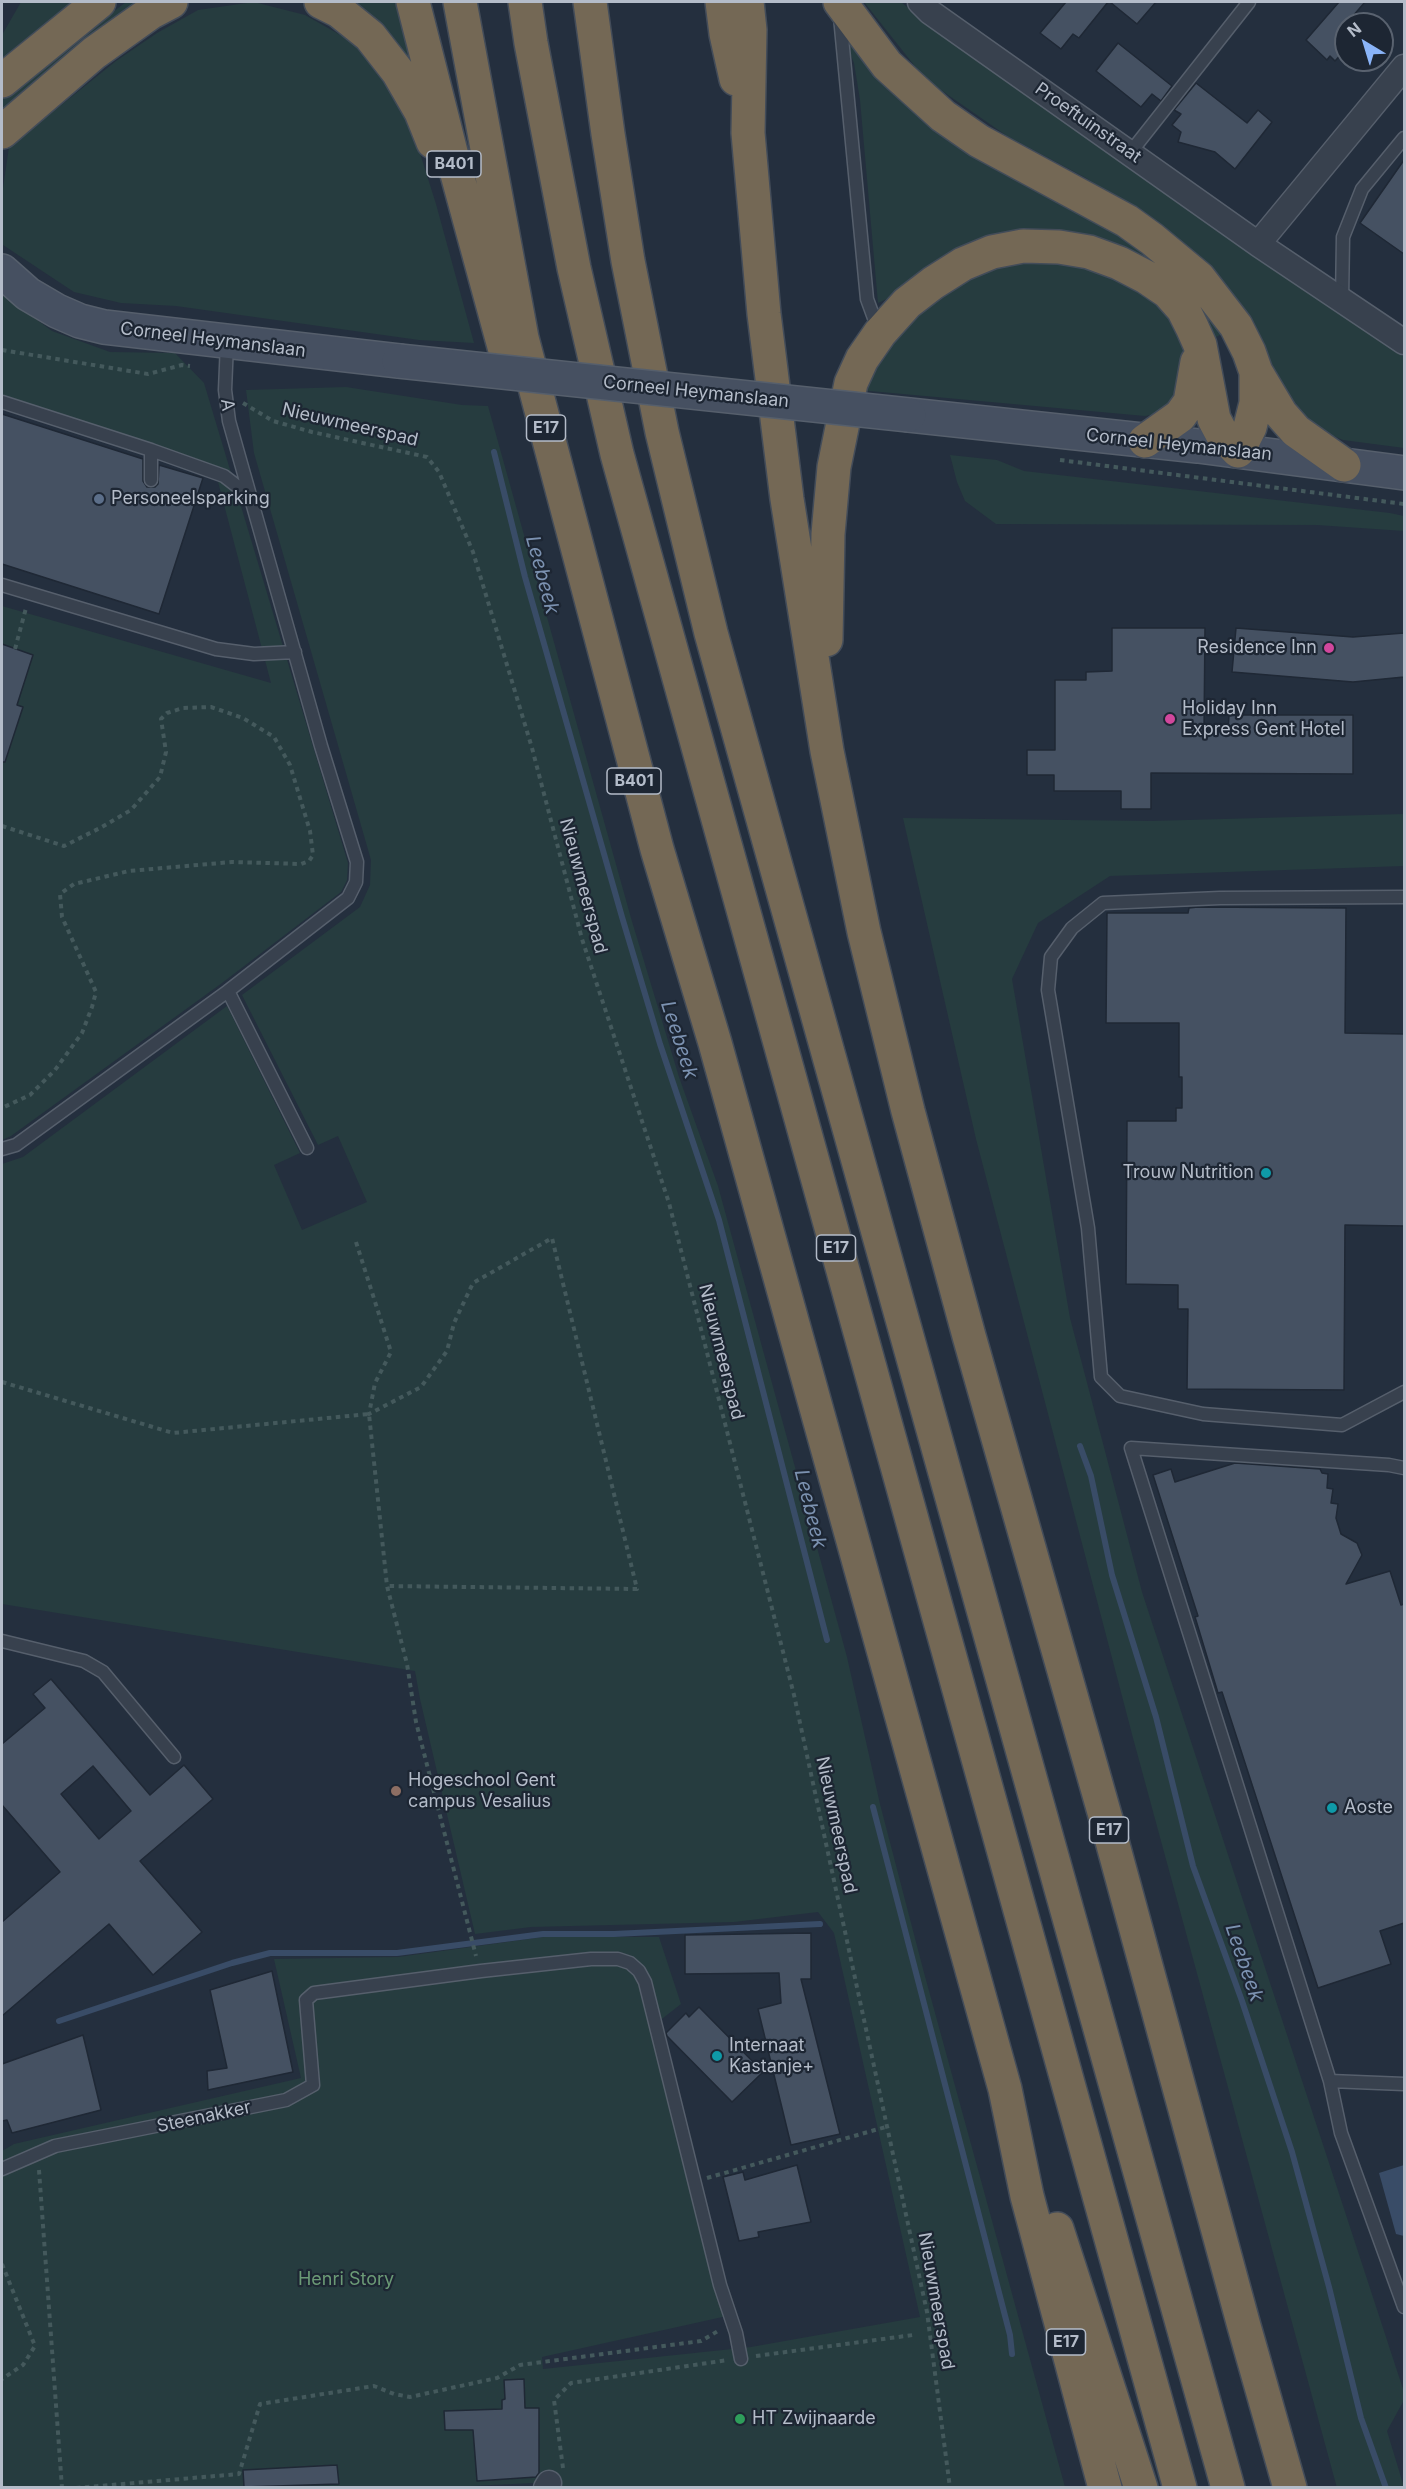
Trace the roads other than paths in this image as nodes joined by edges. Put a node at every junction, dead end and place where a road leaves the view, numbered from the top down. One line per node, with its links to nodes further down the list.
1 (99, 2): 14 (highway)
2 (171, 2): 15 (highway)
3 (321, 2): 22 (highway)
4 (414, 2): 22 (highway, B401)
5 (460, 2): 39 (highway, E17)
6 (525, 2): 57 (highway, E17)
7 (590, 2): 58 (highway, E17)
8 (722, 2): 16 (highway)
9 (747, 2): 16 (highway, E17)
10 (840, 2): 23 (lane); 27 (highway)
11 (920, 2): 18 (street, Proeftuinstraat)
12 (1248, 2): 18 (lane)
13 (1404, 67): 19 (street)
14 (2, 81)
15 (2, 132)
16 (748, 133): 38 (highway, E17)
17 (1404, 138): 21 (lane)
18 (1130, 153): 19 (street, Proeftuinstraat)
19 (1258, 244): 21 (street, Proeftuinstraat)
20 (13, 286): 26 (street, Corneel Heymanslaan)
21 (1342, 301): 24 (street, Proeftuinstraat)
22 (498, 326): 39 (highway, B401)
23 (880, 333): 25 (highway); 38 (highway)
24 (1404, 342)
25 (1200, 345): 29 (highway); 31 (highway)
26 (227, 356): 29 (street, Corneel Heymanslaan, bridge); 35 (lane, A)
27 (1256, 372): 31 (highway); 32 (highway)
28 (2, 402): 30 (lane)
29 (1145, 441): 31 (street, Corneel Heymanslaan)
30 (151, 450): 34 (lane); 35 (lane)
31 (1238, 451): 32 (street, Corneel Heymanslaan)
32 (1344, 465): 33 (street, Corneel Heymanslaan)
33 (1404, 473)
34 (151, 480)
35 (251, 497): 37 (lane, A)
36 (2, 585): 37 (lane)
37 (295, 652): 41 (lane, A)
38 (827, 751): 53 (highway, E17)
39 (657, 849): 50 (highway, E17)
40 (1404, 897): 44 (lane)
41 (228, 991): 42 (lane); 43 (lane, A)
42 (307, 1148)
43 (2, 1149)
44 (1404, 1392)
45 (1404, 1468): 48 (lane)
46 (2, 1641): 47 (lane)
47 (174, 1757)
48 (1330, 2081): 49 (lane); 52 (lane)
49 (1404, 2084)
50 (1005, 2089): 55 (highway, E17); 56 (highway, E17)
51 (2, 2169): 54 (lane, Steenakker)
52 (1404, 2307)
53 (1244, 2326): 59 (highway, E17); 60 (highway, E17)
54 (741, 2358)
55 (1105, 2487)
56 (1141, 2487)
57 (1180, 2487)
58 (1228, 2487)
59 (1274, 2487)
60 (1290, 2487)

